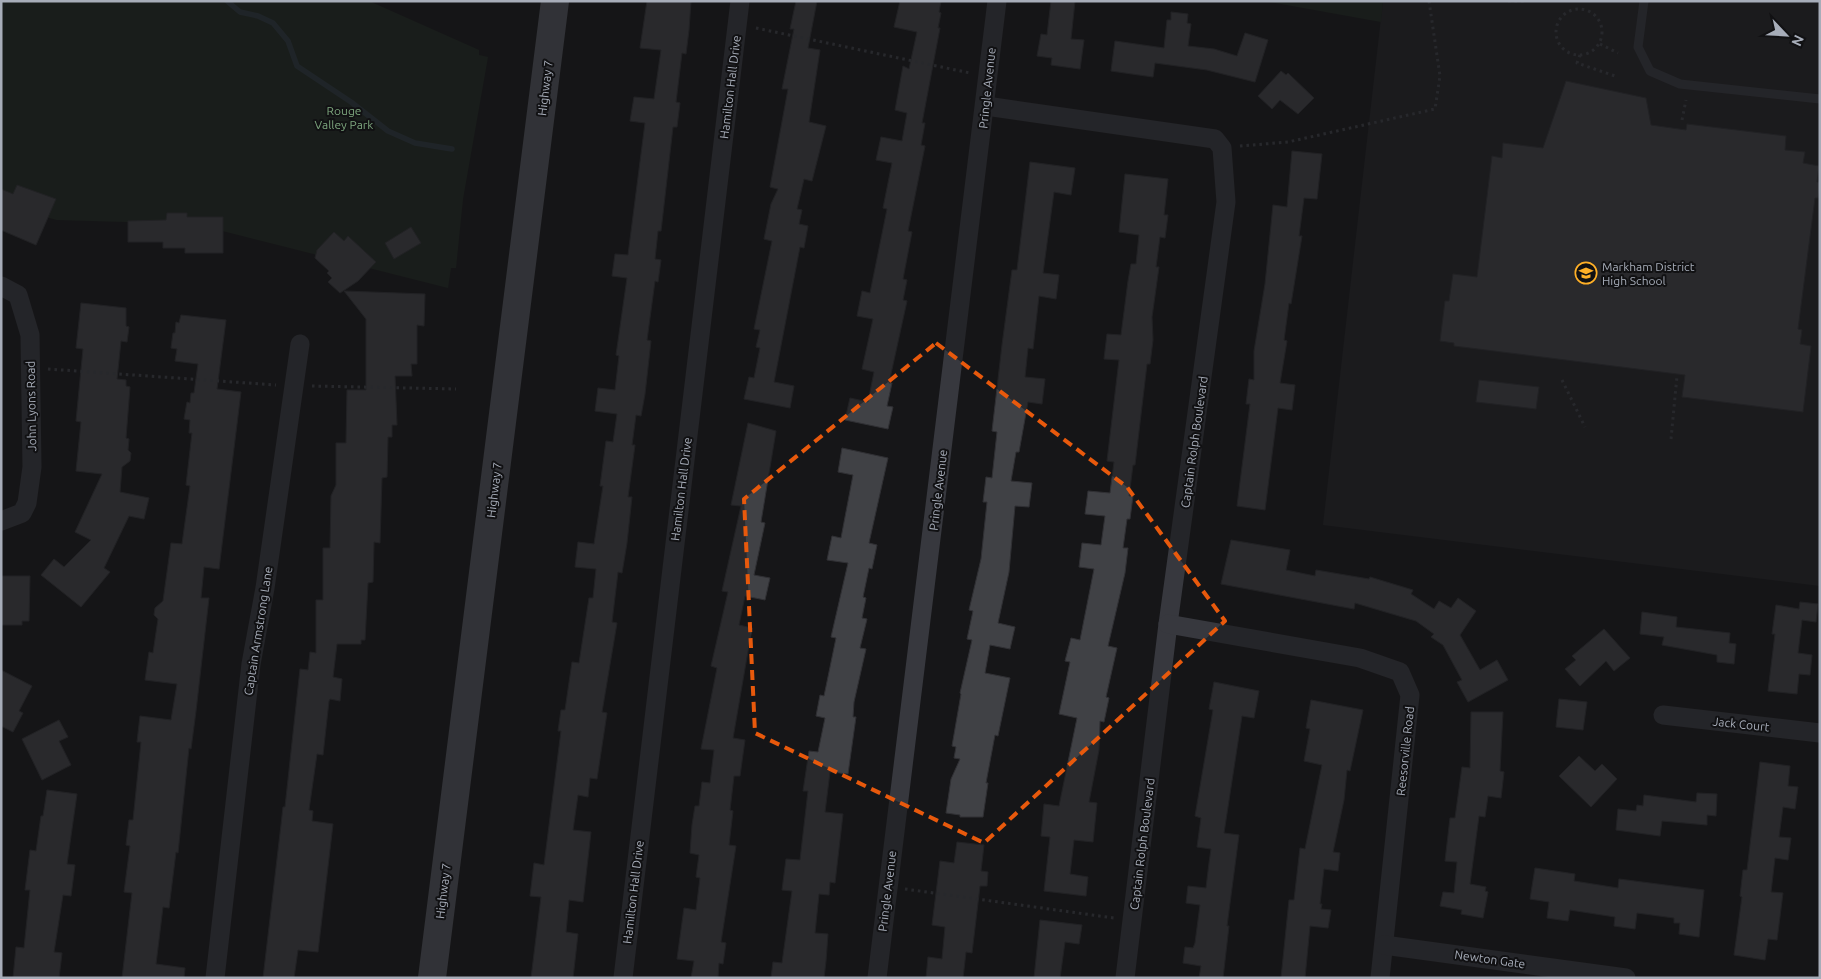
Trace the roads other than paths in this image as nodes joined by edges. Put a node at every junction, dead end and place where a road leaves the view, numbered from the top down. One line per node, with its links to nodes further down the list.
1 (555, 1): 15 (main road, Highway 7)
2 (740, 1): 16 (street, Hamilton Hall Drive)
3 (997, 1): 6 (street, Pringle Avenue)
4 (1644, 1): 5 (lane)
5 (1820, 99)
6 (986, 106): 10 (street, Captain Rolph Boulevard); 17 (street, Pringle Avenue)
7 (1, 286): 9 (street, John Lyons Road)
8 (300, 344): 14 (street, Captain Armstrong Lane)
9 (1, 521)
10 (1168, 624): 13 (street, Reesorville Road); 18 (street, Captain Rolph Boulevard)
11 (1663, 715): 12 (street, Jack Court)
12 (1820, 733)
13 (1384, 945): 19 (street, Reesorville Road); 20 (street, Newton Gate)
14 (215, 978)
15 (432, 978)
16 (623, 978)
17 (877, 978)
18 (1125, 978)
19 (1380, 978)
20 (1626, 978)

